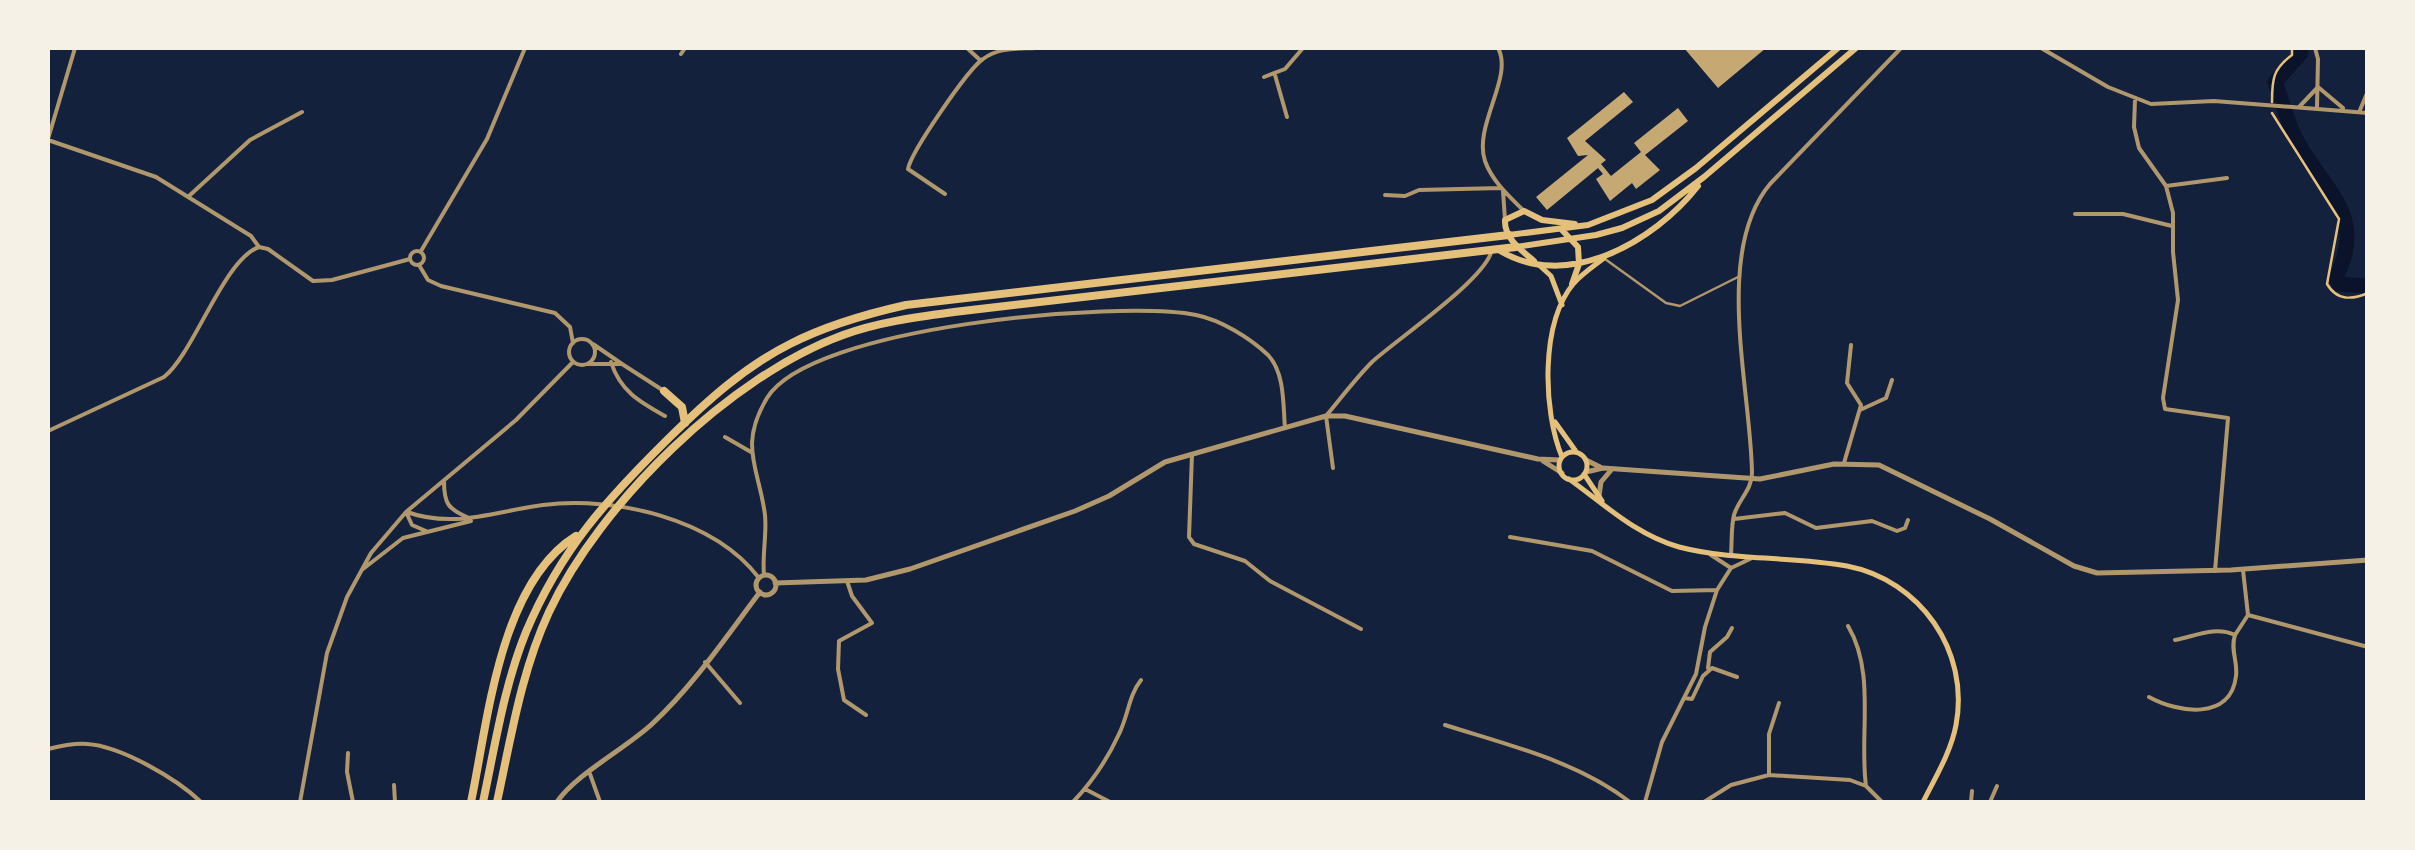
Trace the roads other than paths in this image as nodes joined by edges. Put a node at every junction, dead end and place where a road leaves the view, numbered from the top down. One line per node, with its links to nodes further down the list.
1 (75, 48): 27 (street)
2 (525, 48): 47 (street)
3 (685, 48): 13 (street)
4 (966, 48): 14 (street)
5 (1036, 48): 14 (street)
6 (1303, 48): 15 (street)
7 (1500, 48): 31 (street)
8 (1838, 48): 39 (highway)
9 (1856, 48): 28 (highway)
10 (1902, 48): 53 (street)
11 (2042, 48): 19 (street)
12 (2314, 48): 17 (street)
13 (681, 54)
14 (980, 60): 32 (street)
15 (1275, 75): 16 (street); 26 (street)
16 (1264, 78)
17 (2318, 87): 20 (street); 21 (street); 22 (street)
18 (2368, 90): 23 (street)
19 (2135, 100): 20 (street); 30 (street)
20 (2300, 106): 21 (street)
21 (2317, 107): 22 (street)
22 (2345, 109): 23 (street)
23 (2360, 110): 25 (street)
24 (302, 112): 34 (street)
25 (2368, 113)
26 (1288, 117)
27 (48, 140): 34 (street)
28 (1704, 177): 43 (highway); 48 (highway)
29 (2227, 178): 30 (street)
30 (2166, 186): 40 (street)
31 (1502, 190): 33 (street); 35 (street); 37 (street)
32 (945, 194)
33 (1385, 194)
34 (189, 196): 45 (street)
35 (1524, 212): 37 (highway); 38 (highway)
36 (2075, 214): 40 (street)
37 (1505, 220): 42 (highway)
38 (1542, 220): 39 (highway); 41 (highway)
39 (1588, 224): 41 (highway)
40 (2172, 226): 104 (street)
41 (1561, 229): 42 (highway); 43 (highway)
42 (1510, 235): 44 (highway); 69 (highway)
43 (1574, 239): 44 (highway); 51 (highway)
44 (1516, 246): 46 (highway); 50 (highway)
45 (259, 247): 49 (street); 71 (street)
46 (1494, 249): 50 (highway); 67 (street); 143 (highway)
47 (421, 252): 49 (street); 52 (street)
48 (1604, 258): 51 (highway); 53 (lane); 54 (main road)
49 (410, 259): 52 (street)
50 (1535, 261): 51 (highway); 55 (main road)
51 (1579, 264): 54 (highway)
52 (419, 265): 56 (street)
53 (1740, 276): 88 (street)
54 (1572, 284): 55 (main road)
55 (1562, 305): 68 (main road)
56 (573, 343): 57 (street); 59 (street)
57 (592, 343): 61 (street); 62 (street)
58 (1851, 345): 65 (street)
59 (573, 362): 61 (street); 86 (street)
60 (611, 362): 61 (street); 62 (street); 66 (street)
61 (588, 364)
62 (622, 364): 64 (street)
63 (1892, 380): 65 (street)
64 (664, 391): 69 (highway)
65 (1860, 410): 80 (street)
66 (666, 416)
67 (1326, 416): 70 (street); 78 (street); 81 (street)
68 (1554, 421): 73 (main road); 75 (main road)
69 (685, 423): 96 (highway)
70 (1285, 428): 74 (street); 76 (street)
71 (48, 431)
72 (725, 437): 74 (street)
73 (1558, 445): 77 (main road); 78 (street)
74 (750, 452): 106 (street)
75 (1576, 452): 77 (main road); 79 (main road)
76 (1192, 454): 107 (street); 113 (street)
77 (1561, 459): 78 (street); 84 (main road)
78 (1544, 460): 84 (street)
79 (1586, 460): 82 (street); 85 (main road)
80 (1844, 463): 88 (street); 104 (street)
81 (1333, 468)
82 (1603, 468): 83 (street); 85 (street)
83 (1612, 469): 88 (street); 89 (street)
84 (1562, 473): 87 (main road)
85 (1585, 473): 87 (main road); 89 (main road)
86 (444, 478): 91 (street); 93 (street)
87 (1569, 479): 90 (main road)
88 (1752, 479): 92 (street)
89 (1599, 496): 90 (main road)
90 (1603, 503): 98 (main road)
91 (406, 512): 93 (street); 95 (street); 105 (street)
92 (1734, 519): 94 (street); 99 (street)
93 (473, 520): 95 (street); 106 (street)
94 (1908, 520)
95 (427, 532): 105 (street)
96 (580, 534): 141 (highway); 142 (highway)
97 (1510, 537): 109 (street)
98 (1707, 552): 99 (main road); 102 (street)
99 (1731, 554): 100 (main road)
100 (1754, 556): 102 (street); 152 (main road)
101 (2368, 560): 103 (street)
102 (1731, 568): 109 (street)
103 (2243, 570): 104 (street); 111 (street)
104 (2215, 571)
105 (360, 572): 138 (street)
106 (761, 576): 108 (street); 110 (street)
107 (847, 581): 108 (street); 126 (street)
108 (775, 583): 110 (street)
109 (1717, 590): 122 (street)
110 (760, 592): 118 (street)
111 (2248, 615): 115 (street); 117 (street)
112 (1848, 626): 133 (street)
113 (1361, 628)
114 (1732, 628): 119 (street)
115 (2235, 635): 116 (street); 123 (street)
116 (2175, 640)
117 (2368, 648)
118 (704, 662): 125 (street); 130 (street)
119 (1708, 670): 120 (street); 122 (street)
120 (1737, 677)
121 (1141, 680): 135 (street)
122 (1684, 698): 149 (street)
123 (2149, 698)
124 (1779, 703): 131 (street)
125 (740, 704)
126 (866, 715)
127 (1445, 725): 148 (street)
128 (48, 749): 137 (street)
129 (348, 753): 139 (street)
130 (590, 774): 144 (street); 145 (street)
131 (1768, 774): 133 (street); 150 (street)
132 (394, 786): 140 (street)
133 (1866, 786): 151 (street)
134 (1996, 786): 154 (street)
135 (1085, 789): 146 (street); 147 (street)
136 (1972, 792): 153 (street)
137 (201, 802)
138 (300, 802)
139 (353, 802)
140 (395, 802)
141 (471, 802)
142 (484, 802)
143 (497, 802)
144 (557, 802)
145 (600, 802)
146 (1073, 802)
147 (1110, 802)
148 (1630, 802)
149 (1646, 802)
150 (1704, 802)
151 (1882, 802)
152 (1923, 802)
153 (1970, 802)
154 (1990, 802)

